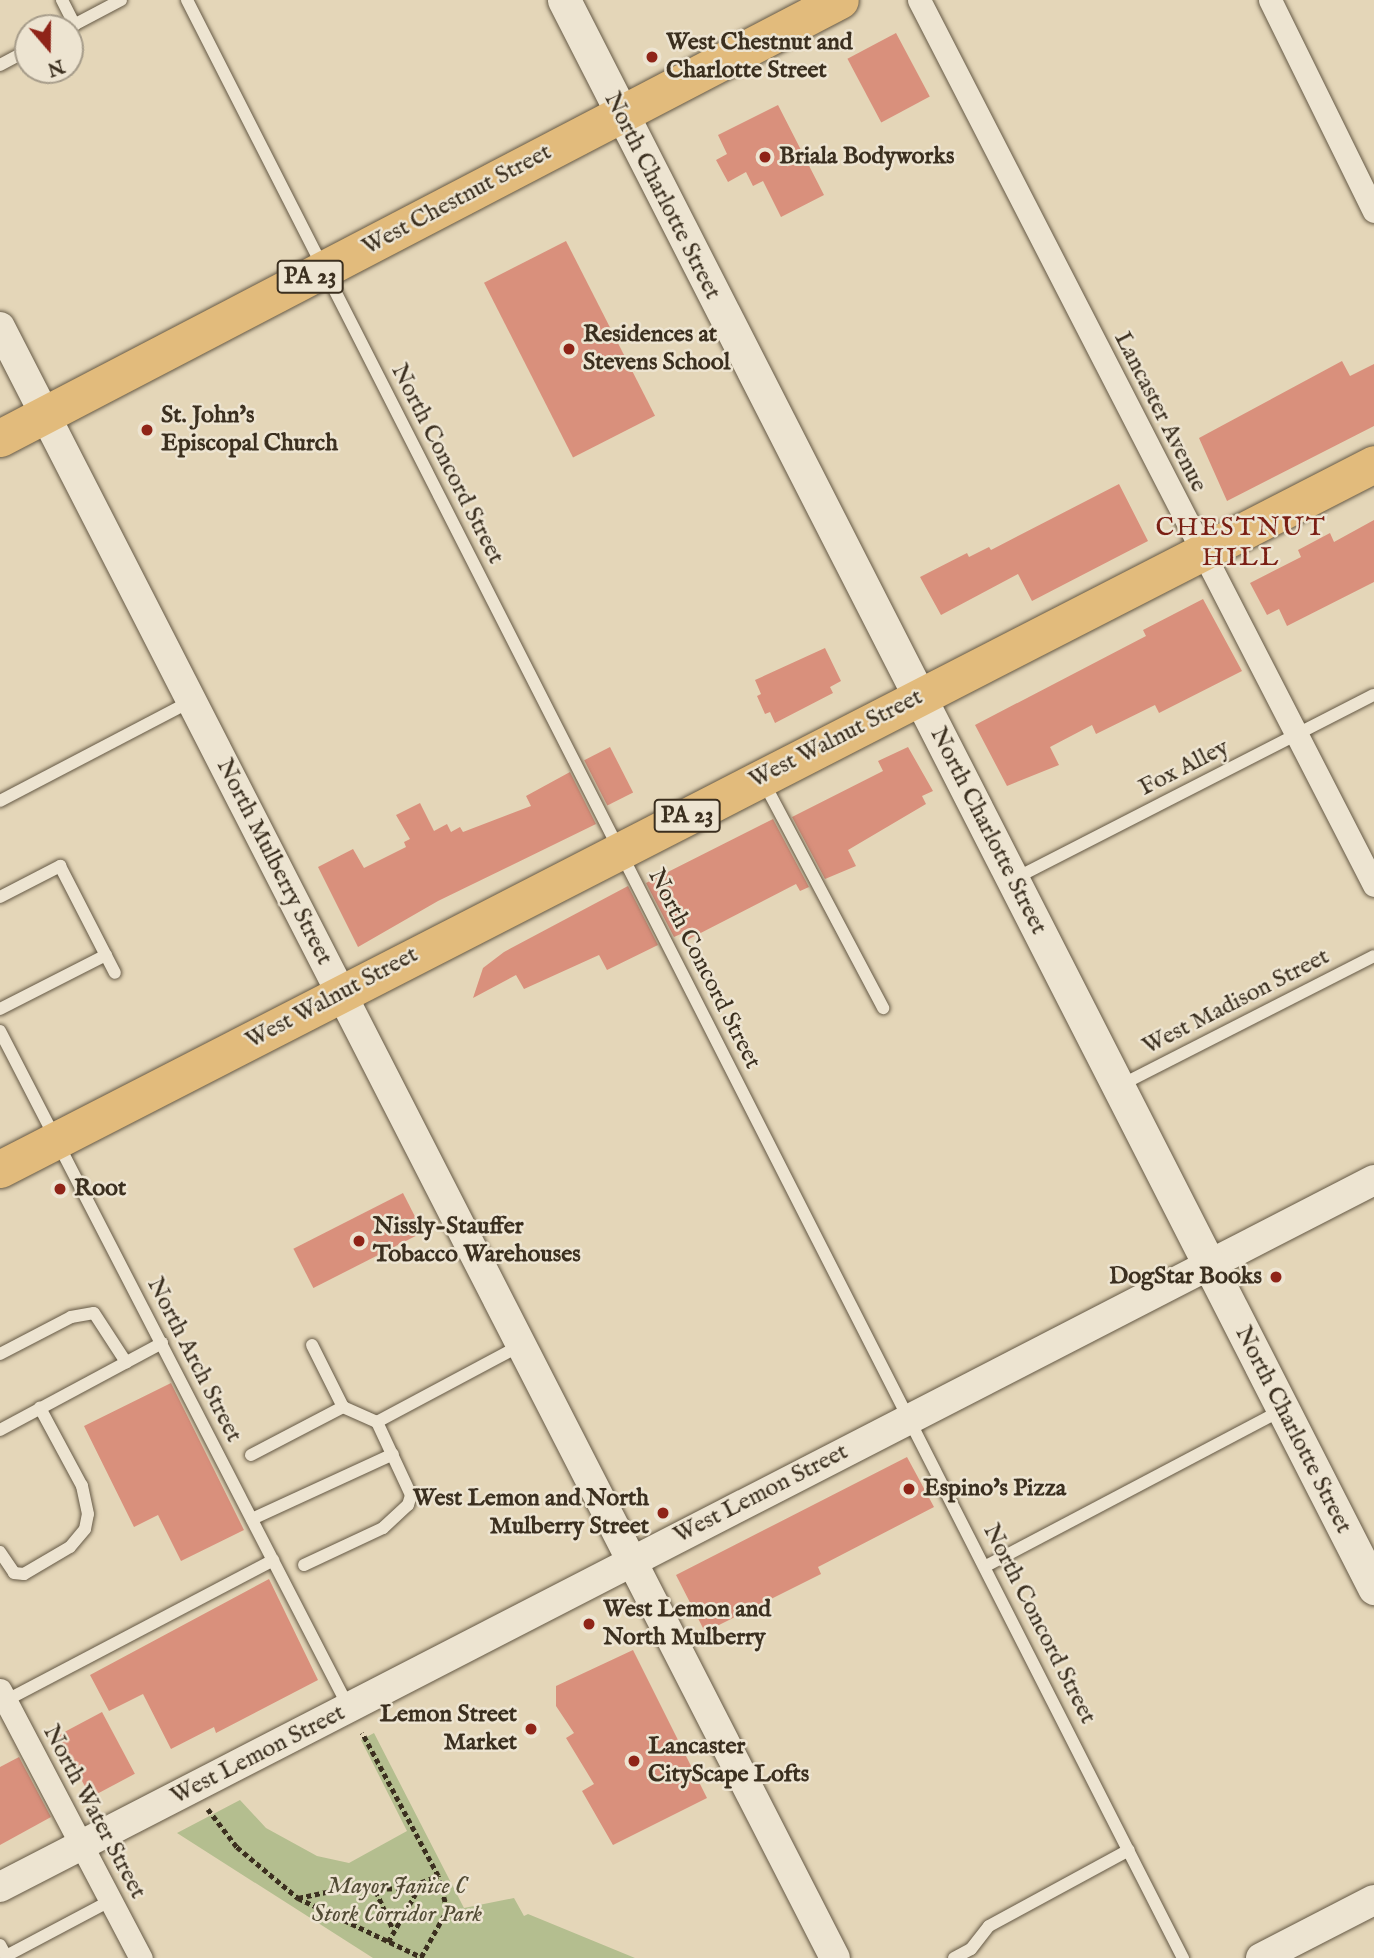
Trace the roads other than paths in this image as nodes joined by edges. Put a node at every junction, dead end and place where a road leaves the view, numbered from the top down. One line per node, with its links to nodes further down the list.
1 (121, 0): 7 (lane)
2 (187, 0): 10 (lane, North Concord Street)
3 (564, 0): 8 (main road, North Charlotte Street)
4 (840, 0): 8 (main road, West Chestnut Street / PA 23)
5 (919, 0): 15 (street, Lancaster Avenue)
6 (1270, 0): 9 (street)
7 (84, 19)
8 (621, 115): 10 (main road, West Chestnut Street / PA 23); 17 (main road, North Charlotte Street)
9 (1374, 211)
10 (325, 269): 12 (main road, West Chestnut Street / PA 23); 22 (lane, North Concord Street)
11 (0, 327): 12 (street, North Mulberry Street)
12 (45, 415): 13 (main road, West Chestnut Street / PA 23); 18 (street, North Mulberry Street)
13 (0, 438)
14 (1374, 464): 15 (main road, West Walnut Street / PA 23)
15 (1202, 552): 17 (main road, West Walnut Street / PA 23); 19 (street, Lancaster Avenue)
16 (1374, 695): 19 (lane, Fox Alley)
17 (919, 697): 20 (main road, West Walnut Street / PA 23); 23 (main road, North Charlotte Street)
18 (192, 701): 21 (lane); 29 (street, North Mulberry Street)
19 (1298, 734): 23 (lane, Fox Alley); 24 (street, Lancaster Avenue)
20 (761, 778): 22 (main road, West Walnut Street / PA 23); 30 (lane)
21 (0, 801)
22 (619, 851): 29 (main road, West Walnut Street / PA 23); 46 (lane, North Concord Street)
23 (1014, 879): 33 (main road, North Charlotte Street)
24 (1374, 886)
25 (0, 897): 26 (lane)
26 (106, 955): 28 (lane); 31 (lane)
27 (1374, 956): 33 (lane, West Madison Street)
28 (116, 972)
29 (342, 993): 34 (main road, West Walnut Street / PA 23); 40 (street, North Mulberry Street)
30 (883, 1008)
31 (0, 1009)
32 (0, 1031): 34 (lane, North Arch Street)
33 (1118, 1086): 37 (main road, North Charlotte Street)
34 (57, 1140): 35 (main road, West Walnut Street / PA 23); 38 (lane, North Arch Street)
35 (0, 1169)
36 (1374, 1180): 37 (street, West Lemon Street)
37 (1209, 1265): 45 (main road, North Charlotte Street); 46 (street, West Lemon Street)
38 (162, 1343): 42 (lane); 51 (lane, North Arch Street)
39 (312, 1345): 44 (lane)
40 (522, 1345): 47 (lane); 54 (street, North Mulberry Street)
41 (0, 1354): 42 (lane)
42 (126, 1362): 43 (lane)
43 (40, 1408): 48 (lane); 52 (lane)
44 (343, 1408): 47 (lane); 50 (lane)
45 (1283, 1410): 56 (lane); 57 (main road, North Charlotte Street)
46 (911, 1417): 54 (street, West Lemon Street); 56 (lane, North Concord Street)
47 (377, 1422): 49 (lane)
48 (0, 1430)
49 (393, 1454): 51 (lane); 55 (lane)
50 (251, 1455)
51 (252, 1519): 53 (lane, North Arch Street)
52 (0, 1552)
53 (273, 1560): 58 (lane); 59 (lane, North Arch Street)
54 (632, 1561): 59 (street, West Lemon Street); 67 (street, North Mulberry Street)
55 (304, 1565)
56 (986, 1566): 61 (lane, North Concord Street)
57 (1374, 1588)
58 (3, 1695): 60 (street, North Water Street)
59 (356, 1721): 60 (street, West Lemon Street)
60 (81, 1845): 62 (street, West Lemon Street); 64 (street, North Water Street)
61 (1129, 1850): 68 (lane); 69 (lane, North Concord Street)
62 (0, 1887)
63 (1374, 1900): 70 (street)
64 (110, 1901): 65 (lane); 66 (street, North Water Street)
65 (0, 1945)
66 (141, 1958)
67 (835, 1958)
68 (954, 1958)
69 (1183, 1958)
70 (1261, 1958)

